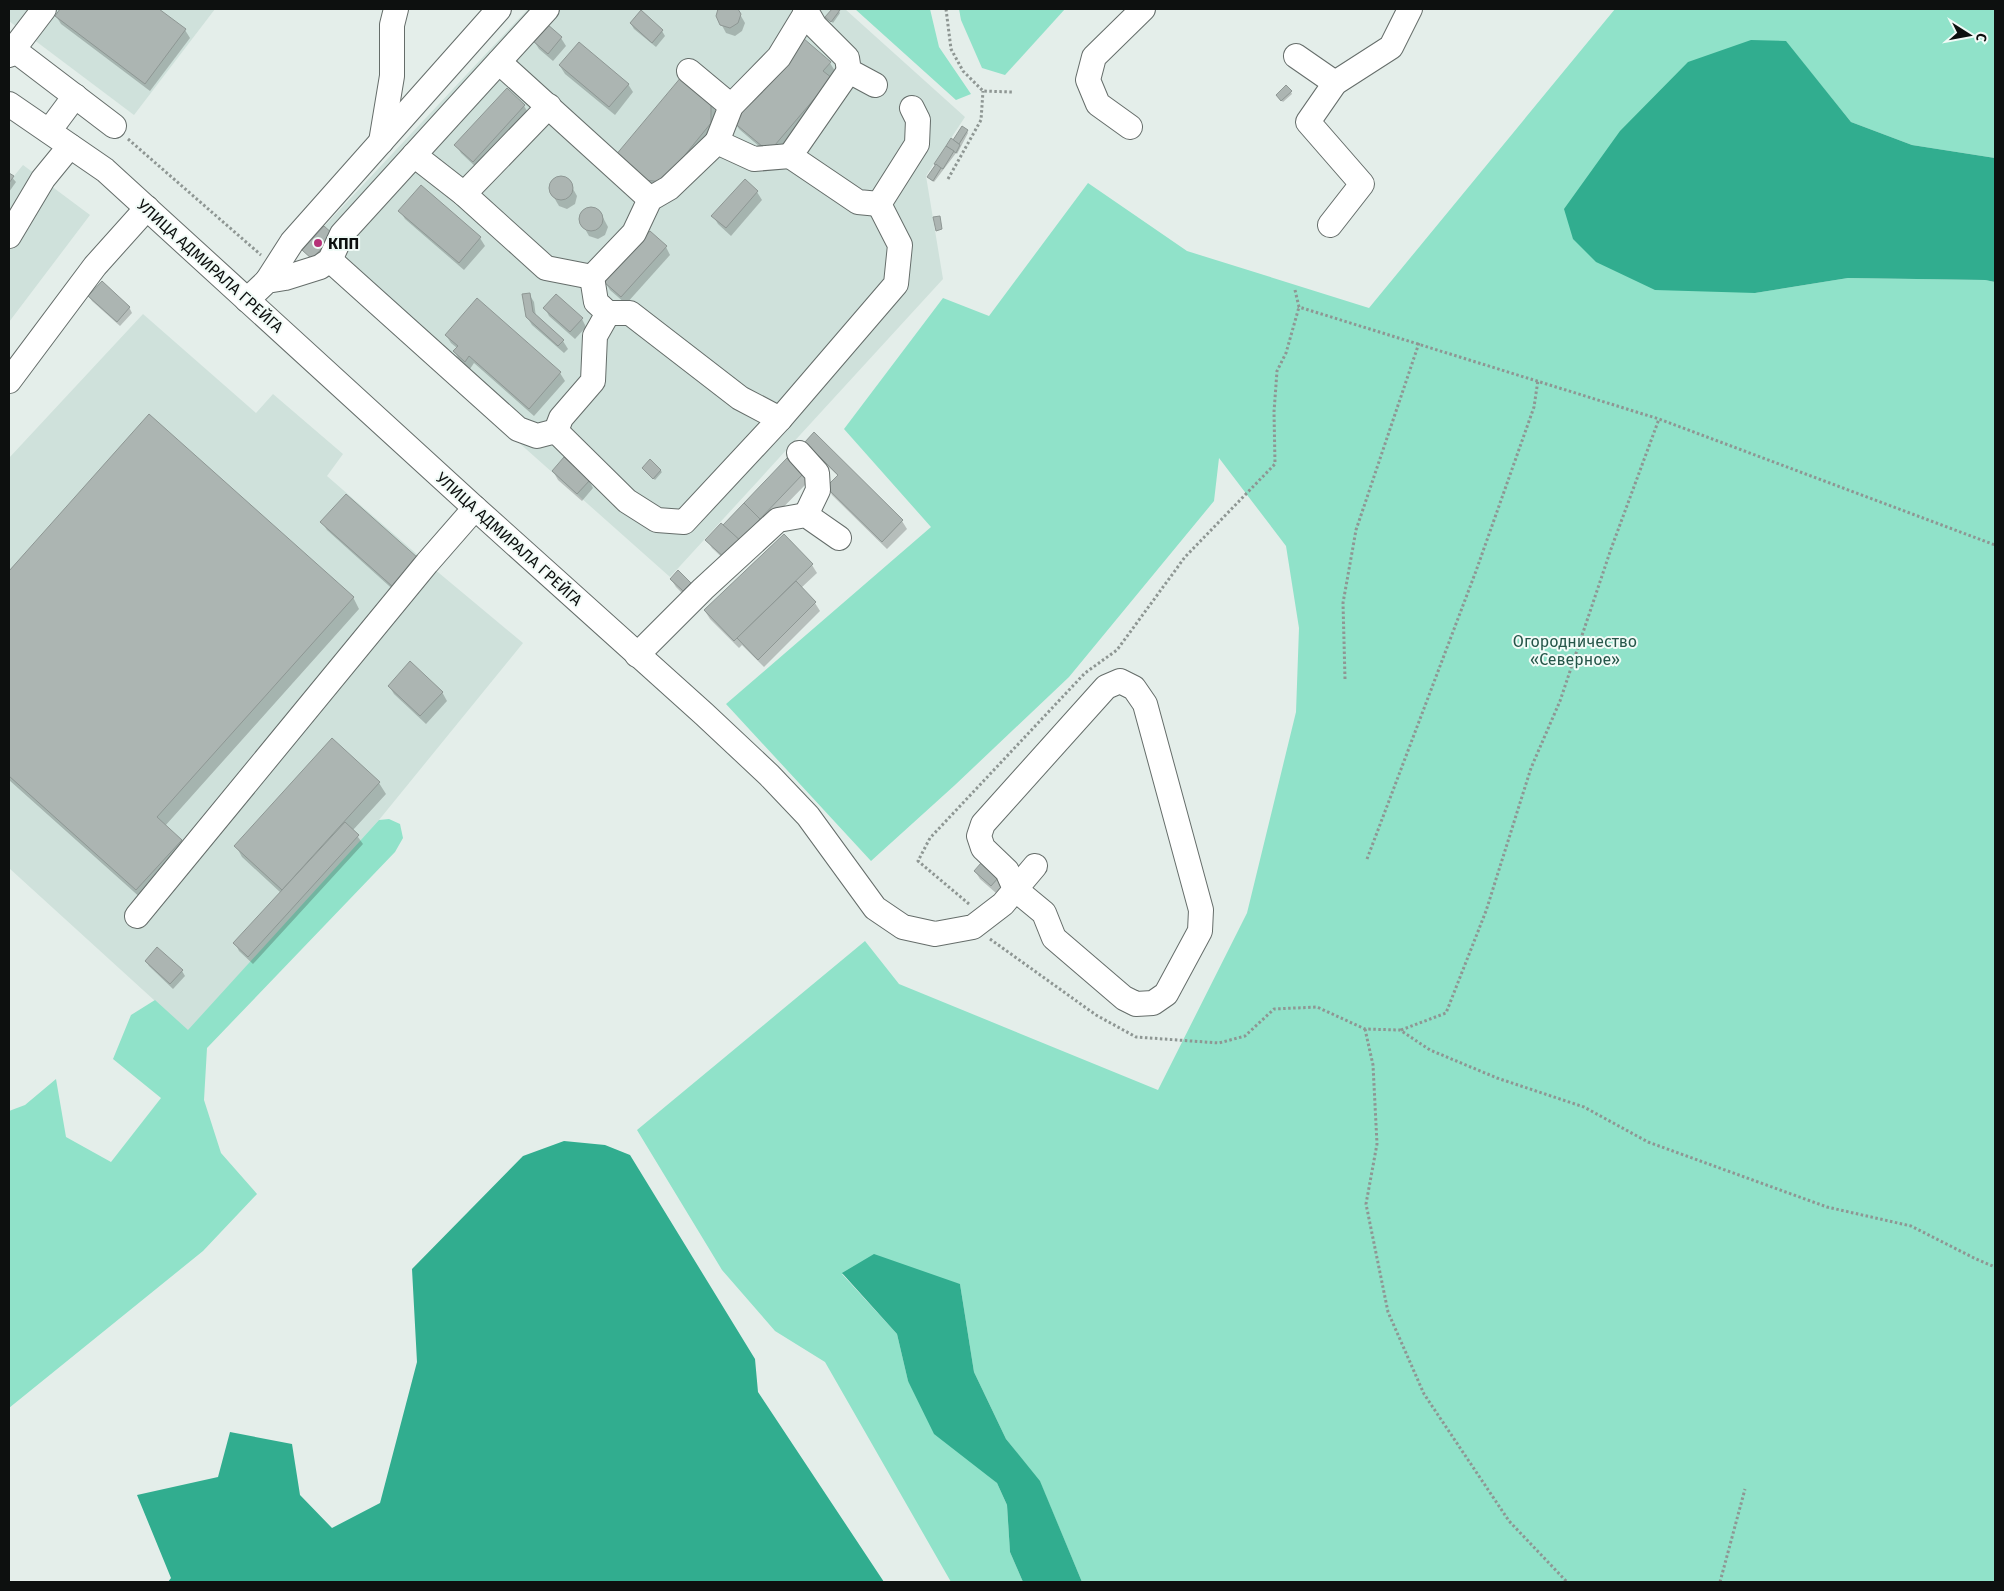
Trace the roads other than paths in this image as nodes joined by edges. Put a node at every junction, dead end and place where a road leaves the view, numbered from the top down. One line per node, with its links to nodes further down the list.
1 (44, 9): 8 (street)
2 (396, 9): 23 (street)
3 (499, 9): 23 (street)
4 (547, 9): 10 (street)
5 (1143, 9): 21 (street)
6 (1410, 9): 13 (street)
7 (806, 10): 12 (street); 18 (street)
8 (10, 50): 15 (street)
9 (1296, 56): 13 (street)
10 (499, 62): 17 (street); 26 (street)
11 (689, 71): 18 (street)
12 (849, 72): 14 (street); 27 (street)
13 (1336, 83): 32 (street)
14 (876, 85)
15 (75, 96): 20 (street); 22 (street)
16 (9, 104): 22 (street, УЛИЦА АДМИРАЛА ГРЕЙГА)
17 (549, 106): 28 (street); 29 (street)
18 (731, 106): 24 (street)
19 (912, 108): 30 (street)
20 (114, 126)
21 (1130, 127)
22 (49, 131): 25 (street, УЛИЦА АДМИРАЛА ГРЕЙГА)
23 (381, 142): 35 (street)
24 (717, 142): 27 (street); 29 (street)
25 (70, 146): 31 (street, УЛИЦА АДМИРАЛА ГРЕЙГА); 33 (street)
26 (414, 155): 28 (street); 34 (street)
27 (790, 156): 30 (street)
28 (464, 194): 36 (street)
29 (650, 199): 36 (street)
30 (879, 204): 40 (street)
31 (147, 208): 37 (street, УЛИЦА АДМИРАЛА ГРЕЙГА); 39 (street)
32 (1330, 225)
33 (9, 236)
34 (330, 260): 35 (street); 41 (street)
35 (271, 274): 37 (street)
36 (592, 277): 38 (street)
37 (247, 300): 43 (street, УЛИЦА АДМИРАЛА ГРЕЙГА)
38 (608, 314): 40 (street); 41 (street)
39 (9, 381)
40 (780, 419): 41 (street)
41 (556, 430)
42 (799, 453): 44 (street)
43 (475, 508): 46 (street, УЛИЦА АДМИРАЛА ГРЕЙГА); 49 (street)
44 (806, 515): 45 (street); 46 (street)
45 (839, 538)
46 (637, 655): 48 (street, УЛИЦА АДМИРАЛА ГРЕЙГА)
47 (1035, 866): 48 (street)
48 (994, 909): 48 (street)
49 (137, 916)

